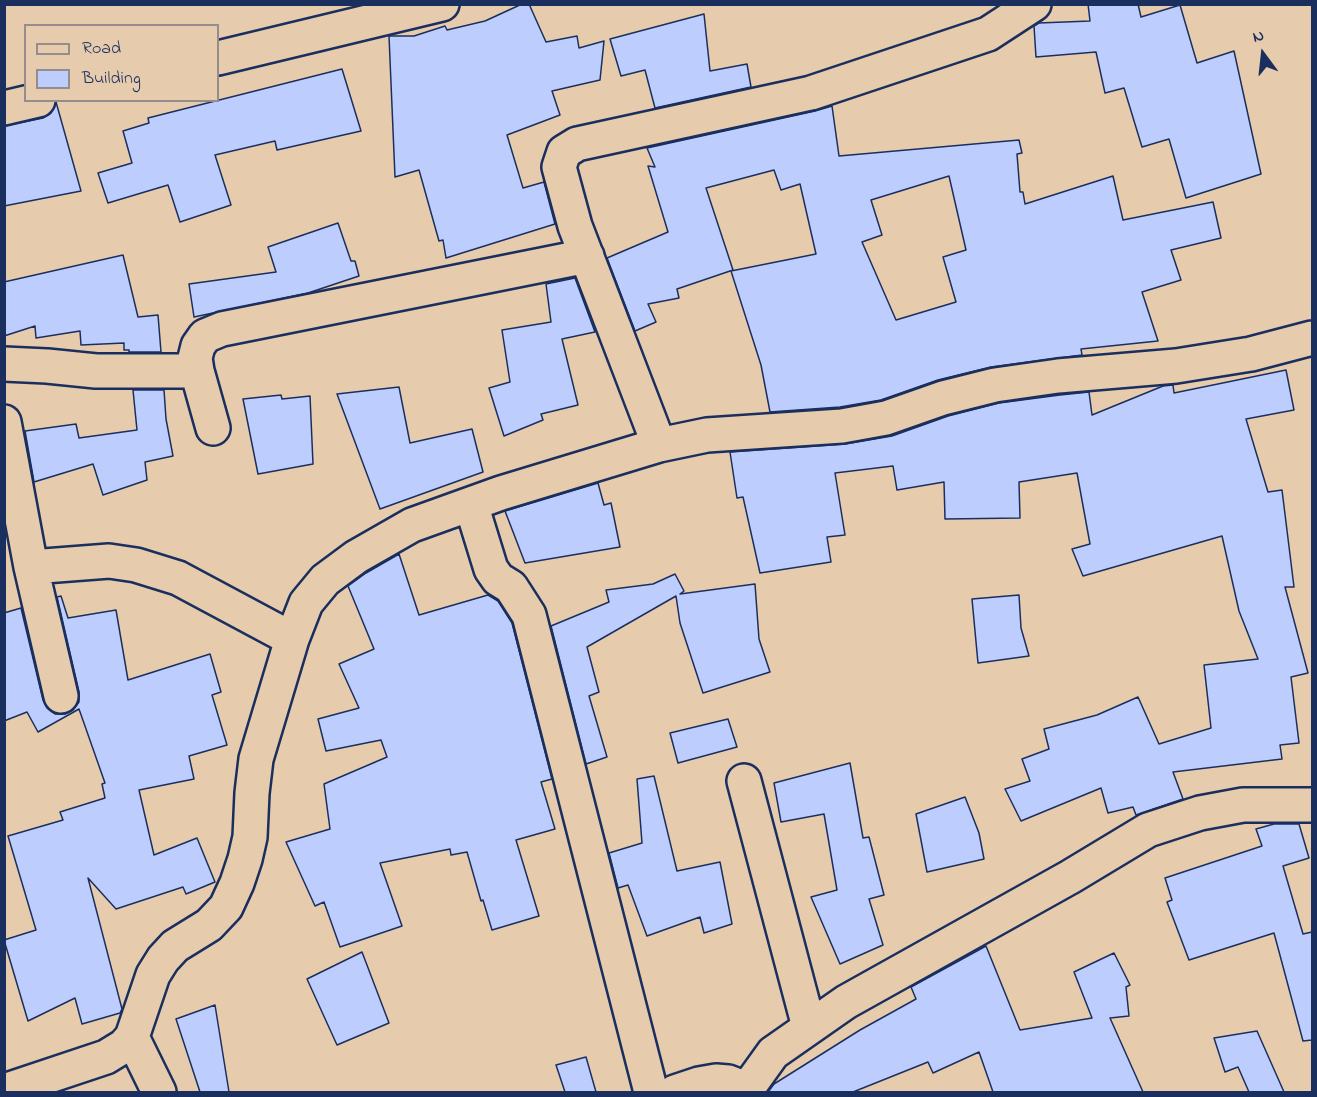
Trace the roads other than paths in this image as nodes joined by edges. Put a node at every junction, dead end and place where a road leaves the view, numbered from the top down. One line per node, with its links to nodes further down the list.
1 (442, 4): 3 (street)
2 (1034, 4): 6 (street)
3 (219, 58)
4 (30, 102): 5 (street)
5 (4, 108)
6 (587, 256): 9 (street); 12 (street)
7 (1312, 338): 12 (street)
8 (4, 364): 9 (street)
9 (197, 371): 11 (street)
10 (4, 422): 14 (street)
11 (213, 428)
12 (659, 445): 13 (street)
13 (471, 504): 15 (street); 24 (street)
14 (31, 567): 15 (street); 16 (street)
15 (292, 639): 20 (street)
16 (61, 696)
17 (744, 781): 19 (street)
18 (1312, 805): 19 (street)
19 (809, 1027): 22 (street)
20 (132, 1037): 21 (street); 23 (street)
21 (4, 1091)
22 (745, 1091): 25 (street)
23 (159, 1092)
24 (651, 1092)
25 (675, 1092)

